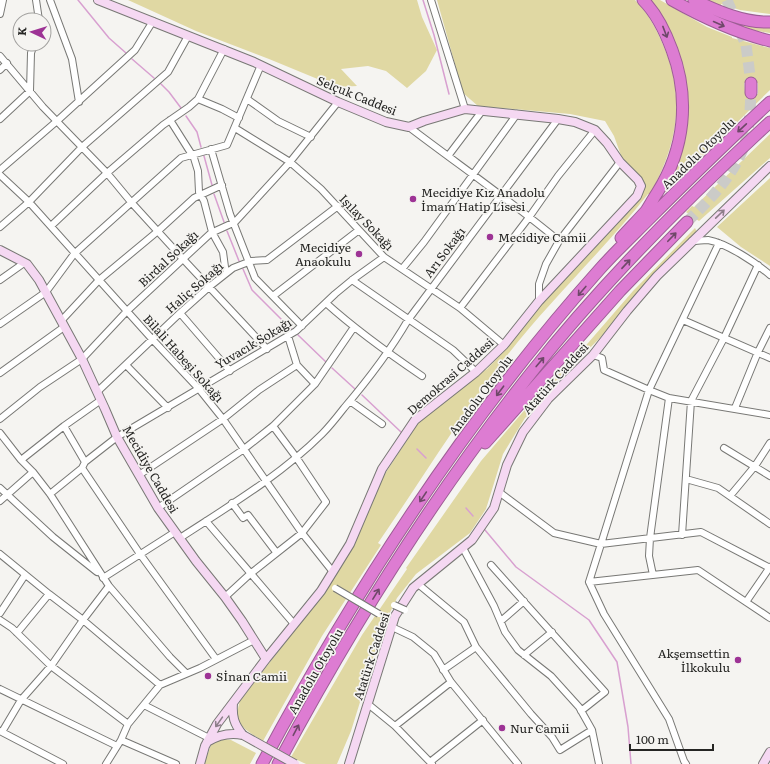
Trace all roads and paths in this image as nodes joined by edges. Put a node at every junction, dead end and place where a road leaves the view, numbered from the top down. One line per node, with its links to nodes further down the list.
1 (3, 0): 10 (street)
2 (36, 0): 9 (street)
3 (50, 0): 24 (street)
4 (98, 0): 11 (street, Selçuk Caddesi)
5 (431, 0): 27 (street)
6 (643, 0): 77 (highway, one-way to 77)
7 (672, 0): 14 (highway, one-way to 14)
8 (694, 0): 12 (highway)
9 (38, 12)
10 (0, 14)
11 (153, 21): 13 (street, Selçuk Caddesi); 24 (street)
12 (770, 22)
13 (188, 36): 15 (street, Selçuk Caddesi); 40 (street)
14 (770, 41)
15 (224, 49): 19 (street, Selçuk Caddesi); 22 (street)
16 (32, 52): 21 (street)
17 (0, 56): 18 (street)
18 (7, 64): 20 (street); 21 (street)
19 (261, 66): 23 (street); 25 (street, Selçuk Caddesi)
20 (0, 70)
21 (30, 91): 32 (street); 34 (street)
22 (198, 99): 30 (street); 33 (street)
23 (247, 99): 30 (street); 39 (street)
24 (79, 102): 34 (street)
25 (338, 102): 36 (street, Selçuk Caddesi); 39 (street, Birdal Sokağı)
26 (770, 102): 77 (highway, Anadolu Otoyolu, one-way to 77)
27 (465, 109): 28 (street, Selçuk Caddesi); 36 (street, Selçuk Caddesi)
28 (482, 111): 29 (street, Selçuk Caddesi); 43 (street)
29 (517, 114): 31 (street, Selçuk Caddesi); 50 (street)
30 (239, 118): 37 (street)
31 (558, 118): 38 (street, Selçuk Caddesi); 53 (street, Arı Sokağı)
32 (0, 119)
33 (170, 120): 42 (street); 48 (street)
34 (58, 121): 40 (street); 47 (street)
35 (770, 122): 140 (highway, Anadolu Otoyolu, one-way to 35)
36 (409, 127): 43 (street)
37 (235, 128): 41 (street); 44 (street, Işılay Sokağı)
38 (595, 130): 45 (street, Selçuk Caddesi); 58 (street)
39 (311, 137): 44 (street, Birdal Sokağı)
40 (82, 147): 48 (street); 55 (street)
41 (211, 149): 42 (street); 51 (street)
42 (193, 154): 54 (street); 56 (street)
43 (448, 156): 50 (street)
44 (290, 162): 57 (street, Işılay Sokağı); 60 (street, Birdal Sokağı)
45 (620, 162): 52 (street, Selçuk Caddesi); 66 (street)
46 (770, 166): 67 (street, Atatürk Caddesi, one-way to 46)
47 (0, 170)
48 (107, 173): 56 (street); 61 (street)
49 (0, 175): 55 (street, Bilali Habeşi Sokağı)
50 (473, 175): 53 (street); 76 (street)
51 (222, 185): 54 (street); 60 (street)
52 (641, 186): 87 (street, Demokrasi Caddesi)
53 (502, 194): 58 (street); 84 (street, Arı Sokağı)
54 (200, 195): 64 (street); 65 (street)
55 (28, 202): 61 (street, Bilali Habeşi Sokağı); 62 (street)
56 (131, 202): 64 (street); 70 (street)
57 (338, 206): 63 (street, Işılay Sokağı); 73 (street, Haliç Sokağı)
58 (530, 216): 66 (street); 89 (street)
59 (687, 222): 140 (highway, one-way to 59)
60 (234, 223): 65 (street, Birdal Sokağı); 73 (street)
61 (50, 226): 70 (street, Bilali Habeşi Sokağı)
62 (0, 227)
63 (359, 230): 71 (street, Işılay Sokağı); 86 (street)
64 (158, 231): 72 (street); 81 (street)
65 (212, 232): 72 (street, Birdal Sokağı); 78 (street)
66 (560, 241): 87 (street)
67 (692, 241): 68 (street); 106 (street, Atatürk Caddesi)
68 (719, 243): 75 (street); 93 (street)
69 (0, 250): 74 (street, Mecidiye Caddesi)
70 (74, 254): 81 (street, Bilali Habeşi Sokağı); 85 (street)
71 (384, 257): 76 (street, Işılay Sokağı); 82 (street, Yuvacık Sokağı)
72 (183, 259): 83 (street); 90 (street, Birdal Sokağı)
73 (248, 262): 78 (street, Haliç Sokağı); 86 (street)
74 (24, 263): 80 (street); 85 (street, Mecidiye Caddesi)
75 (758, 265): 79 (street); 100 (street)
76 (402, 269): 84 (street, Işılay Sokağı)
77 (599, 269): 223 (highway, Anadolu Otoyolu, one-way to 223)
78 (227, 272): 83 (street, Haliç Sokağı)
79 (770, 275)
80 (0, 280)
81 (99, 280): 90 (street, Bilali Habeşi Sokağı); 95 (street)
82 (352, 280): 88 (street, Yuvacık Sokağı); 92 (street)
83 (209, 287): 91 (street, Haliç Sokağı); 103 (street)
84 (431, 288): 89 (street, Işılay Sokağı); 92 (street, Arı Sokağı)
85 (46, 292): 94 (street); 95 (street, Mecidiye Caddesi)
86 (273, 296): 96 (street)
87 (539, 301): 102 (street, Demokrasi Caddesi)
88 (326, 304): 96 (street, Yuvacık Sokağı); 97 (street)
89 (460, 308): 102 (street, Işılay Sokağı)
90 (127, 311): 101 (street, Bilali Habeşi Sokağı); 108 (street, Birdal Sokağı)
91 (180, 313): 101 (street, Haliç Sokağı); 111 (street)
92 (408, 320): 104 (street, Arı Sokağı); 112 (street)
93 (683, 320): 100 (street); 117 (street)
94 (0, 324)
95 (63, 324): 108 (street, Mecidiye Caddesi); 113 (street)
96 (302, 326): 99 (street, Yuvacık Sokağı)
97 (354, 327): 104 (street); 115 (street)
98 (770, 328): 105 (street)
99 (288, 336): 103 (street, Yuvacık Sokağı); 110 (street)
100 (724, 338): 105 (street); 121 (street)
101 (152, 339): 109 (street, Haliç Sokağı); 116 (street, Bilali Habeşi Sokağı)
102 (504, 345): 112 (street, Demokrasi Caddesi)
103 (268, 350): 111 (street, Yuvacık Sokağı)
104 (387, 352): 114 (street); 120 (street, Arı Sokağı)
105 (758, 352): 107 (street); 123 (street)
106 (593, 355): 117 (street); 146 (street, Atatürk Caddesi)
107 (770, 358)
108 (82, 359): 118 (street, Mecidiye Caddesi); 125 (street, Birdal Sokağı)
109 (126, 365): 118 (street, Haliç Sokağı); 122 (street)
110 (297, 365): 115 (street); 126 (street)
111 (230, 371): 116 (street, Yuvacık Sokağı)
112 (476, 372): 166 (street, Demokrasi Caddesi)
113 (0, 373)
114 (422, 376)
115 (315, 384): 129 (street)
116 (199, 389): 122 (street, Yuvacık Sokağı); 126 (street, Bilali Habeşi Sokağı)
117 (649, 390): 119 (street); 159 (street)
118 (99, 396): 128 (street, Haliç Sokağı); 131 (street, Mecidiye Caddesi)
119 (669, 398): 121 (street); 158 (street)
120 (350, 401): 127 (street); 135 (street, Arı Sokağı)
121 (691, 401): 123 (street); 143 (street)
122 (168, 408): 131 (street, Yuvacık Sokağı)
123 (735, 408): 124 (street)
124 (770, 415)
125 (0, 419)
126 (223, 419): 134 (street, Bilali Habeşi Sokağı); 141 (street)
127 (382, 424)
128 (64, 426): 136 (street, Haliç Sokağı); 137 (street)
129 (273, 426): 134 (street); 135 (street)
130 (0, 433): 136 (street)
131 (117, 437): 137 (street, Yuvacık Sokağı); 141 (street, Mecidiye Caddesi)
132 (770, 443): 138 (street)
133 (724, 448): 138 (street)
134 (244, 450): 144 (street, Bilali Habeşi Sokağı); 152 (street)
135 (296, 457): 144 (street, Arı Sokağı); 155 (street)
136 (21, 460): 139 (street)
137 (83, 465): 147 (street, Yuvacık Sokağı); 163 (street)
138 (755, 466): 142 (street); 149 (street)
139 (33, 472): 147 (street); 148 (street)
140 (456, 472): 224 (highway, Anadolu Otoyolu, one-way to 140)
141 (139, 475): 152 (street, Mecidiye Caddesi)
142 (770, 476)
143 (686, 479): 149 (street); 157 (street)
144 (265, 481): 151 (street, Arı Sokağı); 155 (street, Bilali Habeşi Sokağı)
145 (0, 488): 148 (street)
146 (499, 492): 159 (street); 160 (street, Atatürk Caddesi)
147 (50, 494): 170 (street)
148 (8, 495): 150 (street); 170 (street)
149 (730, 496): 154 (street)
150 (0, 501)
151 (232, 503): 153 (street, Arı Sokağı); 161 (street)
152 (158, 508): 156 (street, Mecidiye Caddesi)
153 (206, 521): 156 (street, Arı Sokağı); 167 (street)
154 (770, 524)
155 (302, 533): 161 (street); 166 (street, Bilali Habeşi Sokağı)
156 (178, 535): 163 (street, Arı Sokağı); 176 (street, Mecidiye Caddesi)
157 (682, 535): 158 (street); 165 (street)
158 (650, 538): 159 (street); 169 (street)
159 (601, 544): 171 (street)
160 (463, 548): 172 (street, Atatürk Caddesi); 186 (street)
161 (276, 552): 167 (street)
162 (0, 554): 168 (street)
163 (140, 554): 170 (street, Arı Sokağı); 194 (street)
164 (491, 565): 177 (street)
165 (770, 568): 178 (street)
166 (333, 572): 187 (street, Demokrasi Caddesi)
167 (250, 574): 176 (street); 187 (street)
168 (25, 575): 175 (street); 181 (street)
169 (653, 575): 171 (street); 178 (street)
170 (102, 576): 173 (street)
171 (589, 582): 228 (street)
172 (418, 584): 188 (street, Atatürk Caddesi); 192 (street)
173 (109, 586): 185 (street); 198 (street)
174 (335, 588): 182 (street, bridge)
175 (49, 594): 185 (street); 190 (street)
176 (225, 597): 191 (street, Mecidiye Caddesi)
177 (524, 601): 186 (street); 189 (street)
178 (746, 602): 183 (street)
179 (394, 606): 180 (street, bridge)
180 (405, 610)
181 (0, 613)
182 (379, 614)
183 (770, 618)
184 (0, 620): 190 (street)
185 (83, 620): 196 (street); 200 (street)
186 (501, 621): 193 (street)
187 (294, 624): 195 (street, Demokrasi Caddesi)
188 (392, 627): 197 (street); 204 (street, Atatürk Caddesi)
189 (552, 632): 193 (street); 206 (street)
190 (17, 633): 196 (street)
191 (254, 640): 194 (street); 195 (street, Mecidiye Caddesi)
192 (476, 647): 197 (street); 210 (street)
193 (524, 655): 206 (street)
194 (216, 659): 198 (street)
195 (266, 659): 203 (street, Demokrasi Caddesi)
196 (51, 666): 202 (street); 208 (street)
197 (443, 670): 199 (street)
198 (186, 673): 200 (street)
199 (451, 682): 207 (street); 209 (street)
200 (160, 685): 205 (street)
201 (0, 689): 202 (street)
202 (21, 700): 211 (street); 215 (street)
203 (233, 702): 212 (street); 214 (street, Demokrasi Caddesi, one-way to 214)
204 (368, 704): 209 (street); 217 (street, Atatürk Caddesi)
205 (144, 705): 208 (street); 214 (street)
206 (581, 711): 210 (street)
207 (483, 720): 218 (street); 226 (street)
208 (128, 724): 213 (street)
209 (395, 726): 218 (street)
210 (592, 730): 227 (street)
211 (1, 731): 219 (street)
212 (243, 735): 214 (street); 225 (street, bridge)
213 (121, 740): 215 (street); 221 (street)
214 (208, 740): 222 (street, Demokrasi Caddesi)
215 (117, 746): 220 (street)
216 (770, 752): 229 (street)
217 (350, 763)
218 (431, 763)
219 (63, 764)
220 (106, 764)
221 (176, 764)
222 (200, 764)
223 (262, 764)
224 (278, 764)
225 (295, 764)
226 (518, 764)
227 (599, 764)
228 (686, 764)
229 (763, 764)

